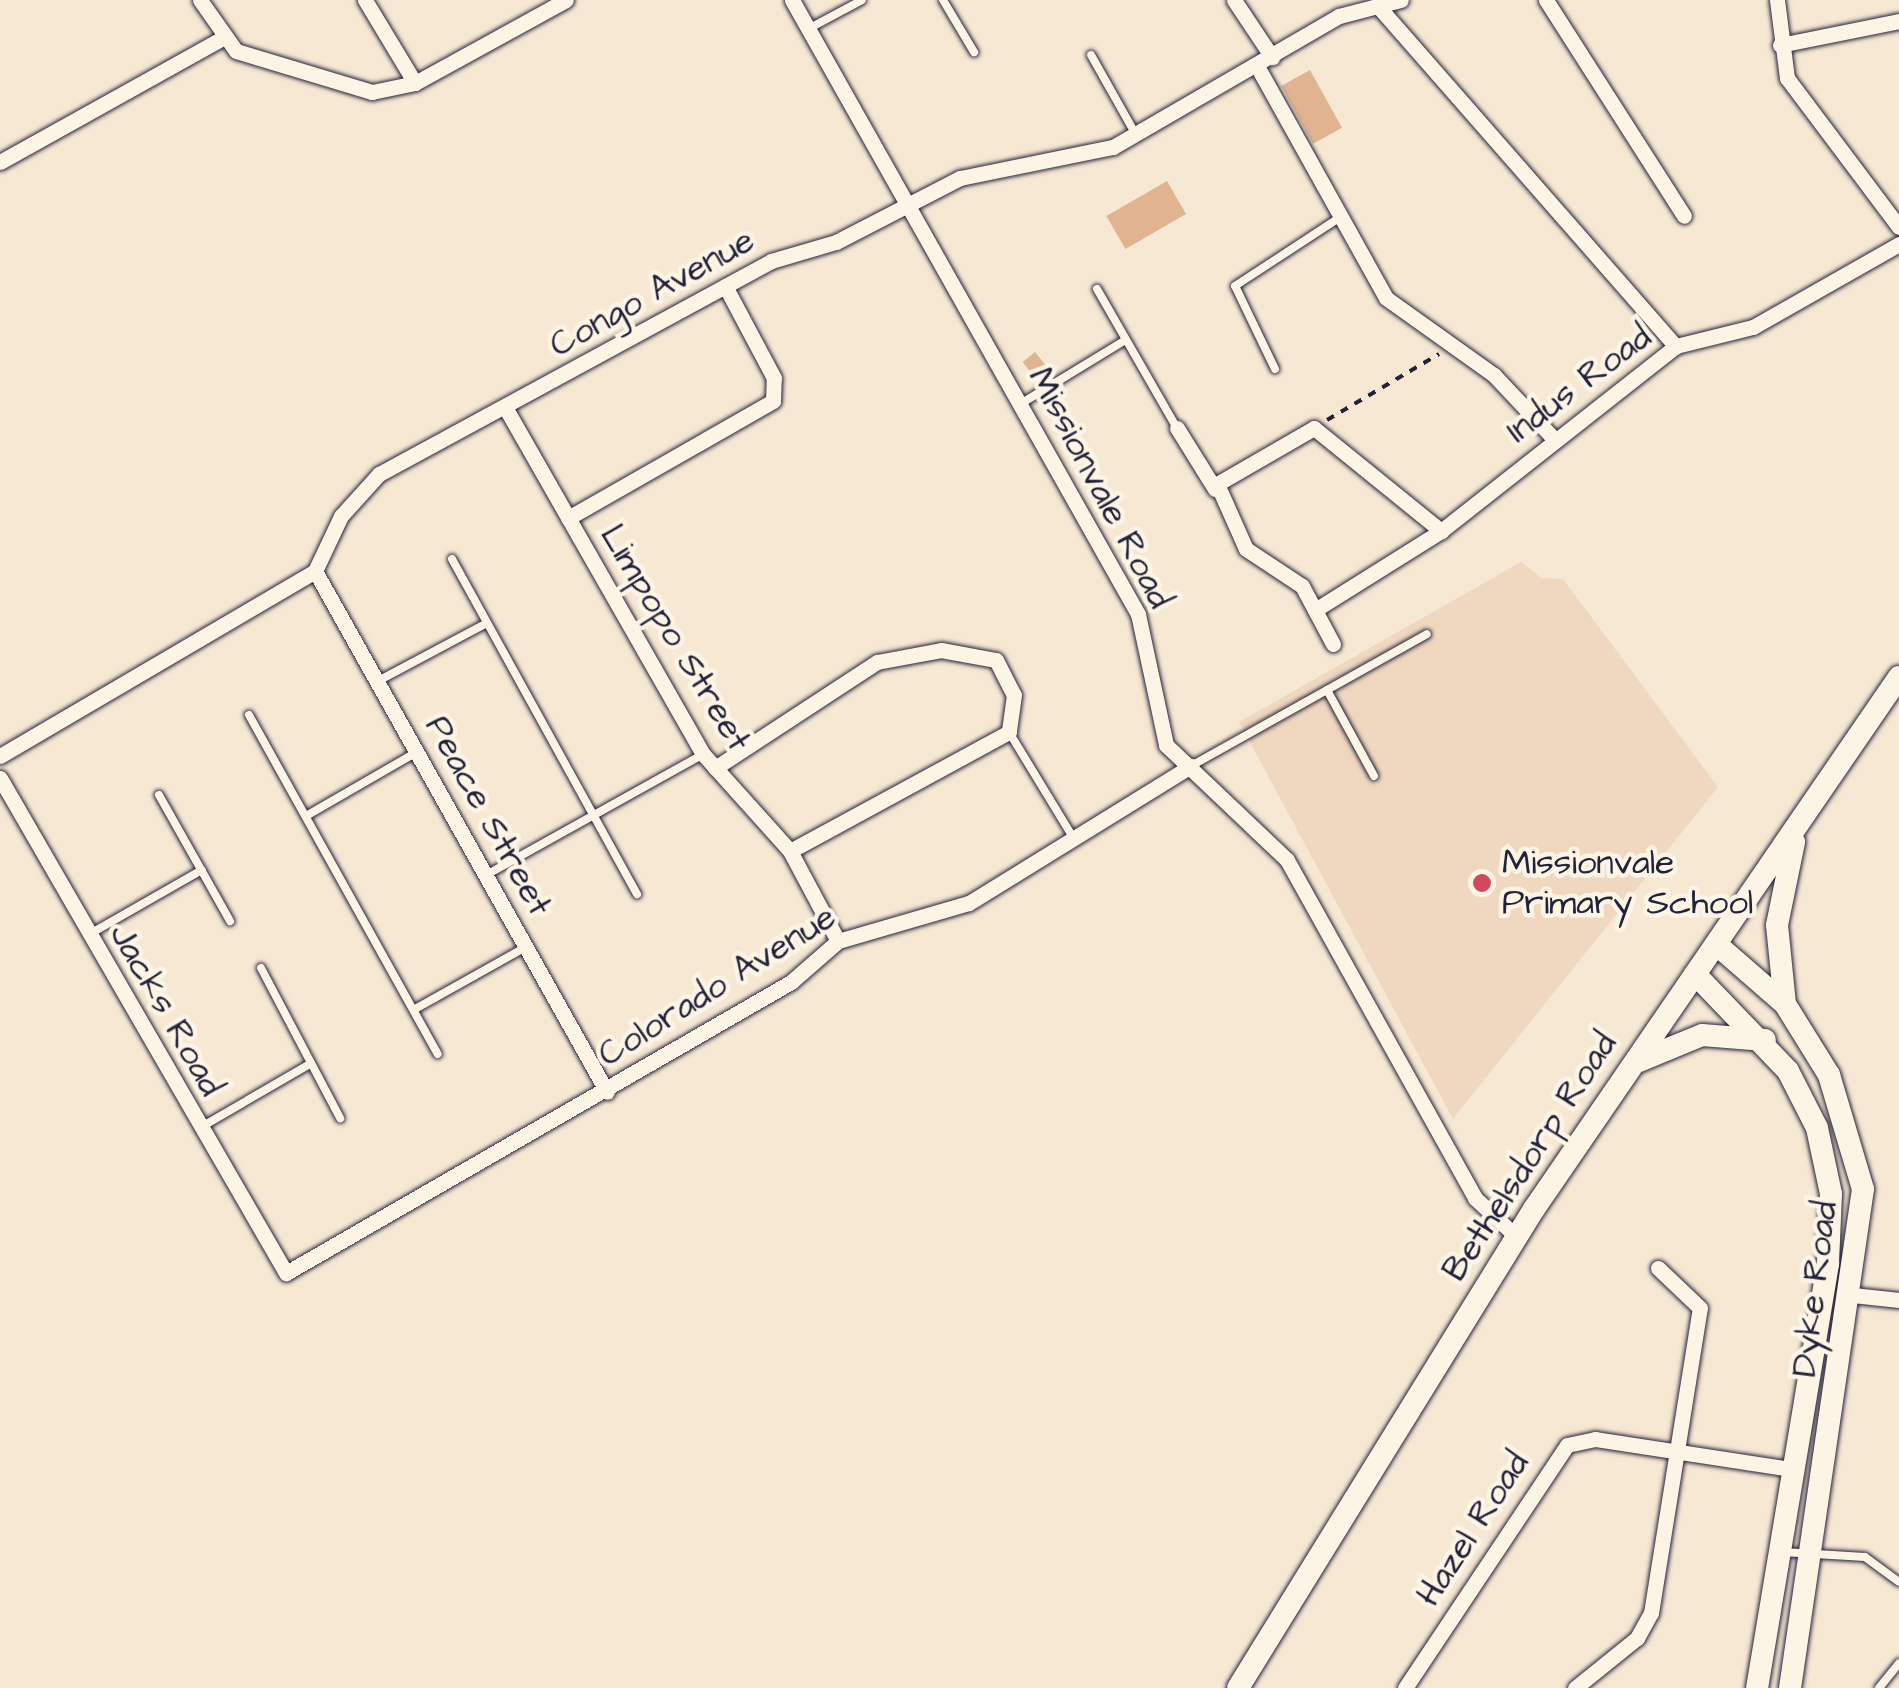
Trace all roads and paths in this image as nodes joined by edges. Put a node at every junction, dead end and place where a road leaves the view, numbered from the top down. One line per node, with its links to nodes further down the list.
1 (200, 0): 14 (street)
2 (365, 0): 19 (street)
3 (566, 0): 19 (street)
4 (792, 0): 13 (street, Missionvale Road)
5 (862, 0): 13 (lane)
6 (943, 0): 16 (lane)
7 (1234, 0): 18 (street)
8 (1401, 0): 11 (street, Congo Avenue)
9 (1546, 0): 23 (street)
10 (1777, 0): 15 (street)
11 (1376, 2): 18 (street, Congo Avenue); 31 (street)
12 (1899, 21): 15 (street)
13 (808, 29): 22 (street, Missionvale Road)
14 (221, 39): 19 (street); 21 (street)
15 (1780, 45): 25 (street)
16 (974, 52)
17 (1091, 55): 20 (lane)
18 (1264, 61): 20 (street, Congo Avenue); 24 (street)
19 (416, 83)
20 (1137, 137): 22 (street, Congo Avenue)
21 (0, 162)
22 (906, 204): 27 (street, Congo Avenue); 33 (street, Missionvale Road)
23 (1684, 216)
24 (1339, 218): 30 (street); 32 (lane)
25 (1899, 227)
26 (1899, 244): 31 (street, Indus Road)
27 (725, 286): 34 (street, Congo Avenue); 39 (street)
28 (1098, 289): 29 (lane)
29 (1124, 341): 33 (lane); 35 (lane)
30 (1453, 346): 36 (path); 37 (street)
31 (1676, 346): 37 (street, Indus Road)
32 (1276, 369)
33 (1022, 403): 55 (street, Missionvale Road)
34 (505, 407): 39 (street, Limpopo Street); 42 (street, Congo Avenue)
35 (1178, 428): 38 (street)
36 (1314, 428): 38 (street); 40 (street)
37 (1554, 439): 40 (street, Indus Road)
38 (1215, 489): 43 (street)
39 (568, 518): 53 (street, Limpopo Street)
40 (1441, 531): 43 (street, Indus Road)
41 (452, 560): 44 (lane)
42 (315, 571): 48 (street, Peace Street); 54 (street, Congo Avenue)
43 (1315, 610): 46 (street)
44 (486, 624): 48 (lane); 62 (lane)
45 (1426, 634): 49 (lane)
46 (1332, 644)
47 (1899, 677): 60 (street, Bethelsdorp Road)
48 (378, 681): 52 (street, Peace Street)
49 (1327, 690): 55 (lane); 57 (lane)
50 (248, 716): 61 (lane)
51 (1009, 732): 56 (street); 63 (lane); 64 (street)
52 (417, 752): 61 (lane); 66 (street, Peace Street)
53 (703, 754): 56 (street, Limpopo Street); 62 (lane)
54 (0, 756)
55 (1191, 766): 63 (street, Colorado Avenue); 84 (street, Missionvale Road)
56 (714, 768): 64 (street, Limpopo Street)
57 (1374, 776)
58 (0, 778): 69 (street, Jacks Road)
59 (159, 795): 65 (lane)
60 (1804, 815): 71 (street, Bethelsdorp Road); 75 (street)
61 (306, 816): 76 (lane)
62 (594, 816): 66 (lane); 67 (lane)
63 (1074, 840): 70 (street, Colorado Avenue)
64 (790, 851): 70 (street, Limpopo Street)
65 (202, 870): 68 (lane); 69 (lane)
66 (488, 874): 72 (street, Peace Street)
67 (637, 894)
68 (230, 921)
69 (88, 935): 83 (street, Jacks Road)
70 (838, 940): 81 (street, Colorado Avenue)
71 (1716, 944): 74 (street, Bethelsdorp Road); 75 (street, Dyke Road)
72 (527, 946): 76 (lane); 81 (street, Peace Street)
73 (261, 968): 79 (lane)
74 (1695, 974): 77 (street, Dyke Road); 80 (street, Bethelsdorp Road)
75 (1784, 1004): 87 (street, Dyke Road)
76 (415, 1009): 78 (lane)
77 (1765, 1040): 80 (street); 90 (street, Dyke Road)
78 (438, 1054)
79 (310, 1064): 82 (lane); 83 (lane)
80 (1629, 1069): 84 (street, Bethelsdorp Road)
81 (607, 1092): 86 (street, Colorado Avenue)
82 (340, 1118)
83 (199, 1128): 86 (street, Jacks Road)
84 (1517, 1237): 95 (street, Bethelsdorp Road)
85 (1658, 1268): 89 (street)
86 (280, 1271)
87 (1853, 1295): 88 (street); 92 (street, Dyke Road)
88 (1899, 1300)
89 (1678, 1452): 90 (street, Hazel Road); 96 (street, Hazel Road); 97 (street)
90 (1791, 1469): 91 (street, Dyke Road)
91 (1777, 1552): 92 (lane); 98 (street, Dyke Road)
92 (1814, 1552): 93 (lane); 99 (street, Dyke Road)
93 (1899, 1582)
94 (1899, 1662): 100 (lane)
95 (1238, 1688)
96 (1405, 1688)
97 (1576, 1688)
98 (1756, 1688)
99 (1790, 1688)
100 (1879, 1688)

